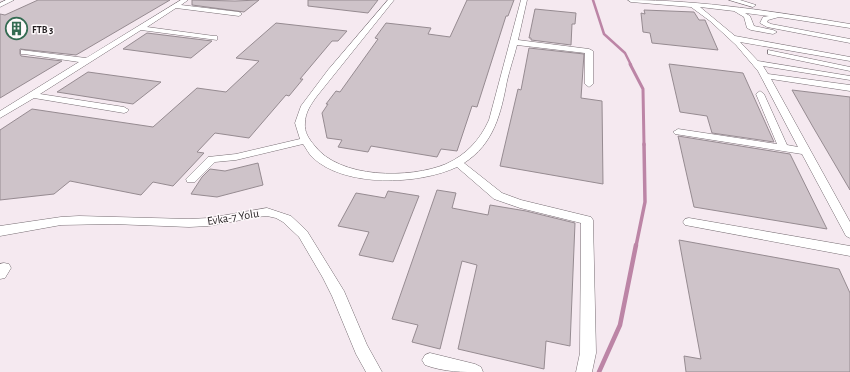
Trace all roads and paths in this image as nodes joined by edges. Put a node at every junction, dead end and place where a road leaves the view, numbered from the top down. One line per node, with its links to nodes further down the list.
1 (11, 0): 8 (street)
2 (185, 0): 9 (street)
3 (391, 0): 37 (street)
4 (524, 0): 20 (street)
5 (631, 0): 6 (street)
6 (697, 2): 10 (street); 11 (street)
7 (735, 3): 10 (street); 13 (street); 14 (street); 21 (street)
8 (0, 5)
9 (174, 6): 12 (street); 15 (street)
10 (718, 8): 11 (street)
11 (704, 13): 18 (street)
12 (239, 14)
13 (850, 20)
14 (850, 26)
15 (140, 28): 17 (street); 25 (street)
16 (850, 29): 19 (street)
17 (214, 38)
18 (732, 38): 22 (street); 24 (street)
19 (850, 41)
20 (514, 42): 30 (street); 40 (street)
21 (850, 46)
22 (741, 47): 26 (street); 27 (street)
23 (24, 52): 25 (street)
24 (850, 59)
25 (87, 61): 33 (street)
26 (756, 63): 28 (street); 29 (street)
27 (850, 69)
28 (766, 76): 31 (street); 39 (street)
29 (850, 78)
30 (589, 84)
31 (850, 88)
32 (760, 94): 38 (street)
33 (32, 95): 34 (street); 35 (street)
34 (124, 110)
35 (0, 115)
36 (678, 132): 38 (street)
37 (305, 141): 40 (street); 41 (street)
38 (783, 147): 39 (street)
39 (806, 150): 42 (street)
40 (457, 162): 50 (street)
41 (191, 179)
42 (845, 213): 45 (street)
43 (689, 222): 46 (street)
44 (0, 231): 48 (street, Evka-7 Yolu)
45 (850, 233)
46 (850, 252)
47 (430, 360): 49 (street)
48 (374, 372)
49 (476, 372)
50 (584, 372)

